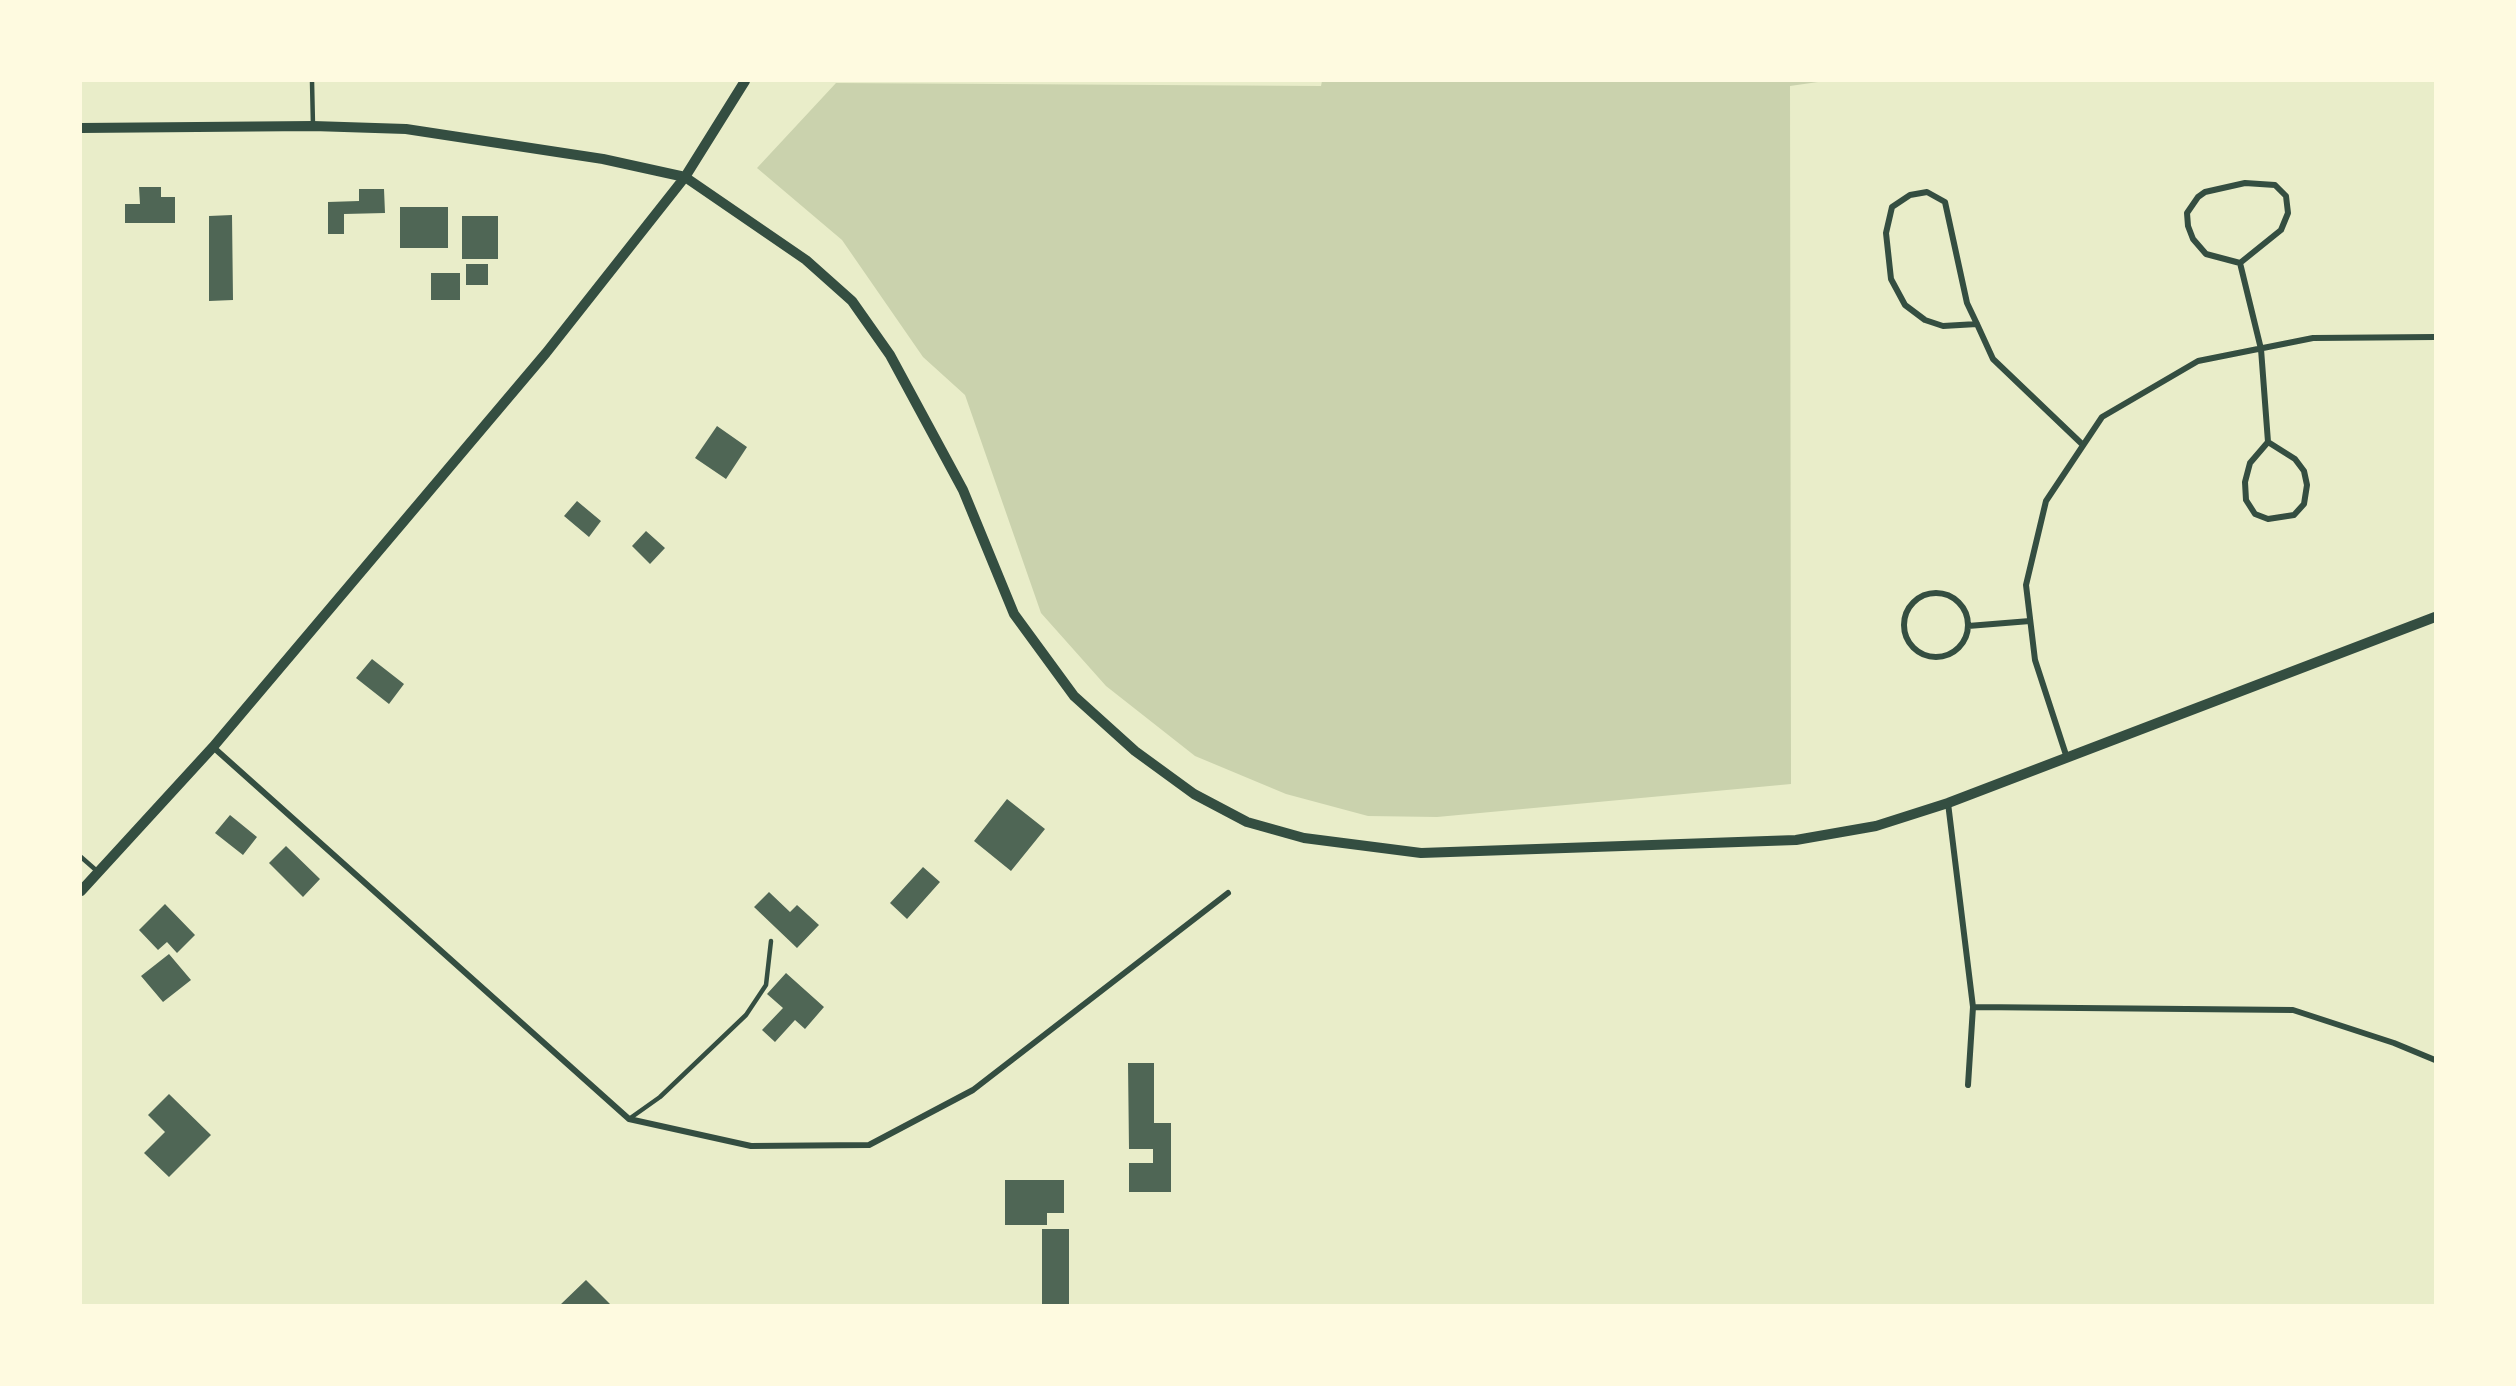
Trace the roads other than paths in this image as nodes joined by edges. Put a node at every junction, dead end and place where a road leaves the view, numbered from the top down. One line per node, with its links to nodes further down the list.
1 (312, 81): 3 (lane)
2 (745, 81): 5 (street)
3 (313, 126): 4 (street); 5 (street)
4 (81, 128)
5 (685, 177): 15 (street); 17 (street)
6 (2240, 263): 6 (street); 9 (street)
7 (1977, 324): 7 (street); 11 (street)
8 (2435, 337): 9 (street)
9 (2261, 349): 10 (street); 11 (street)
10 (2268, 442): 10 (street)
11 (2083, 445): 13 (street)
12 (2435, 617): 16 (street)
13 (2030, 621): 14 (street); 16 (street)
14 (1968, 626): 14 (street)
15 (213, 747): 19 (street); 26 (street)
16 (2067, 758): 17 (street)
17 (1948, 803): 23 (street)
18 (81, 857): 19 (lane)
19 (98, 872): 20 (street)
20 (81, 891)
21 (1228, 893): 26 (street)
22 (771, 941): 26 (lane)
23 (1973, 1007): 24 (street); 25 (street)
24 (2435, 1060)
25 (1968, 1085)
26 (629, 1119)

